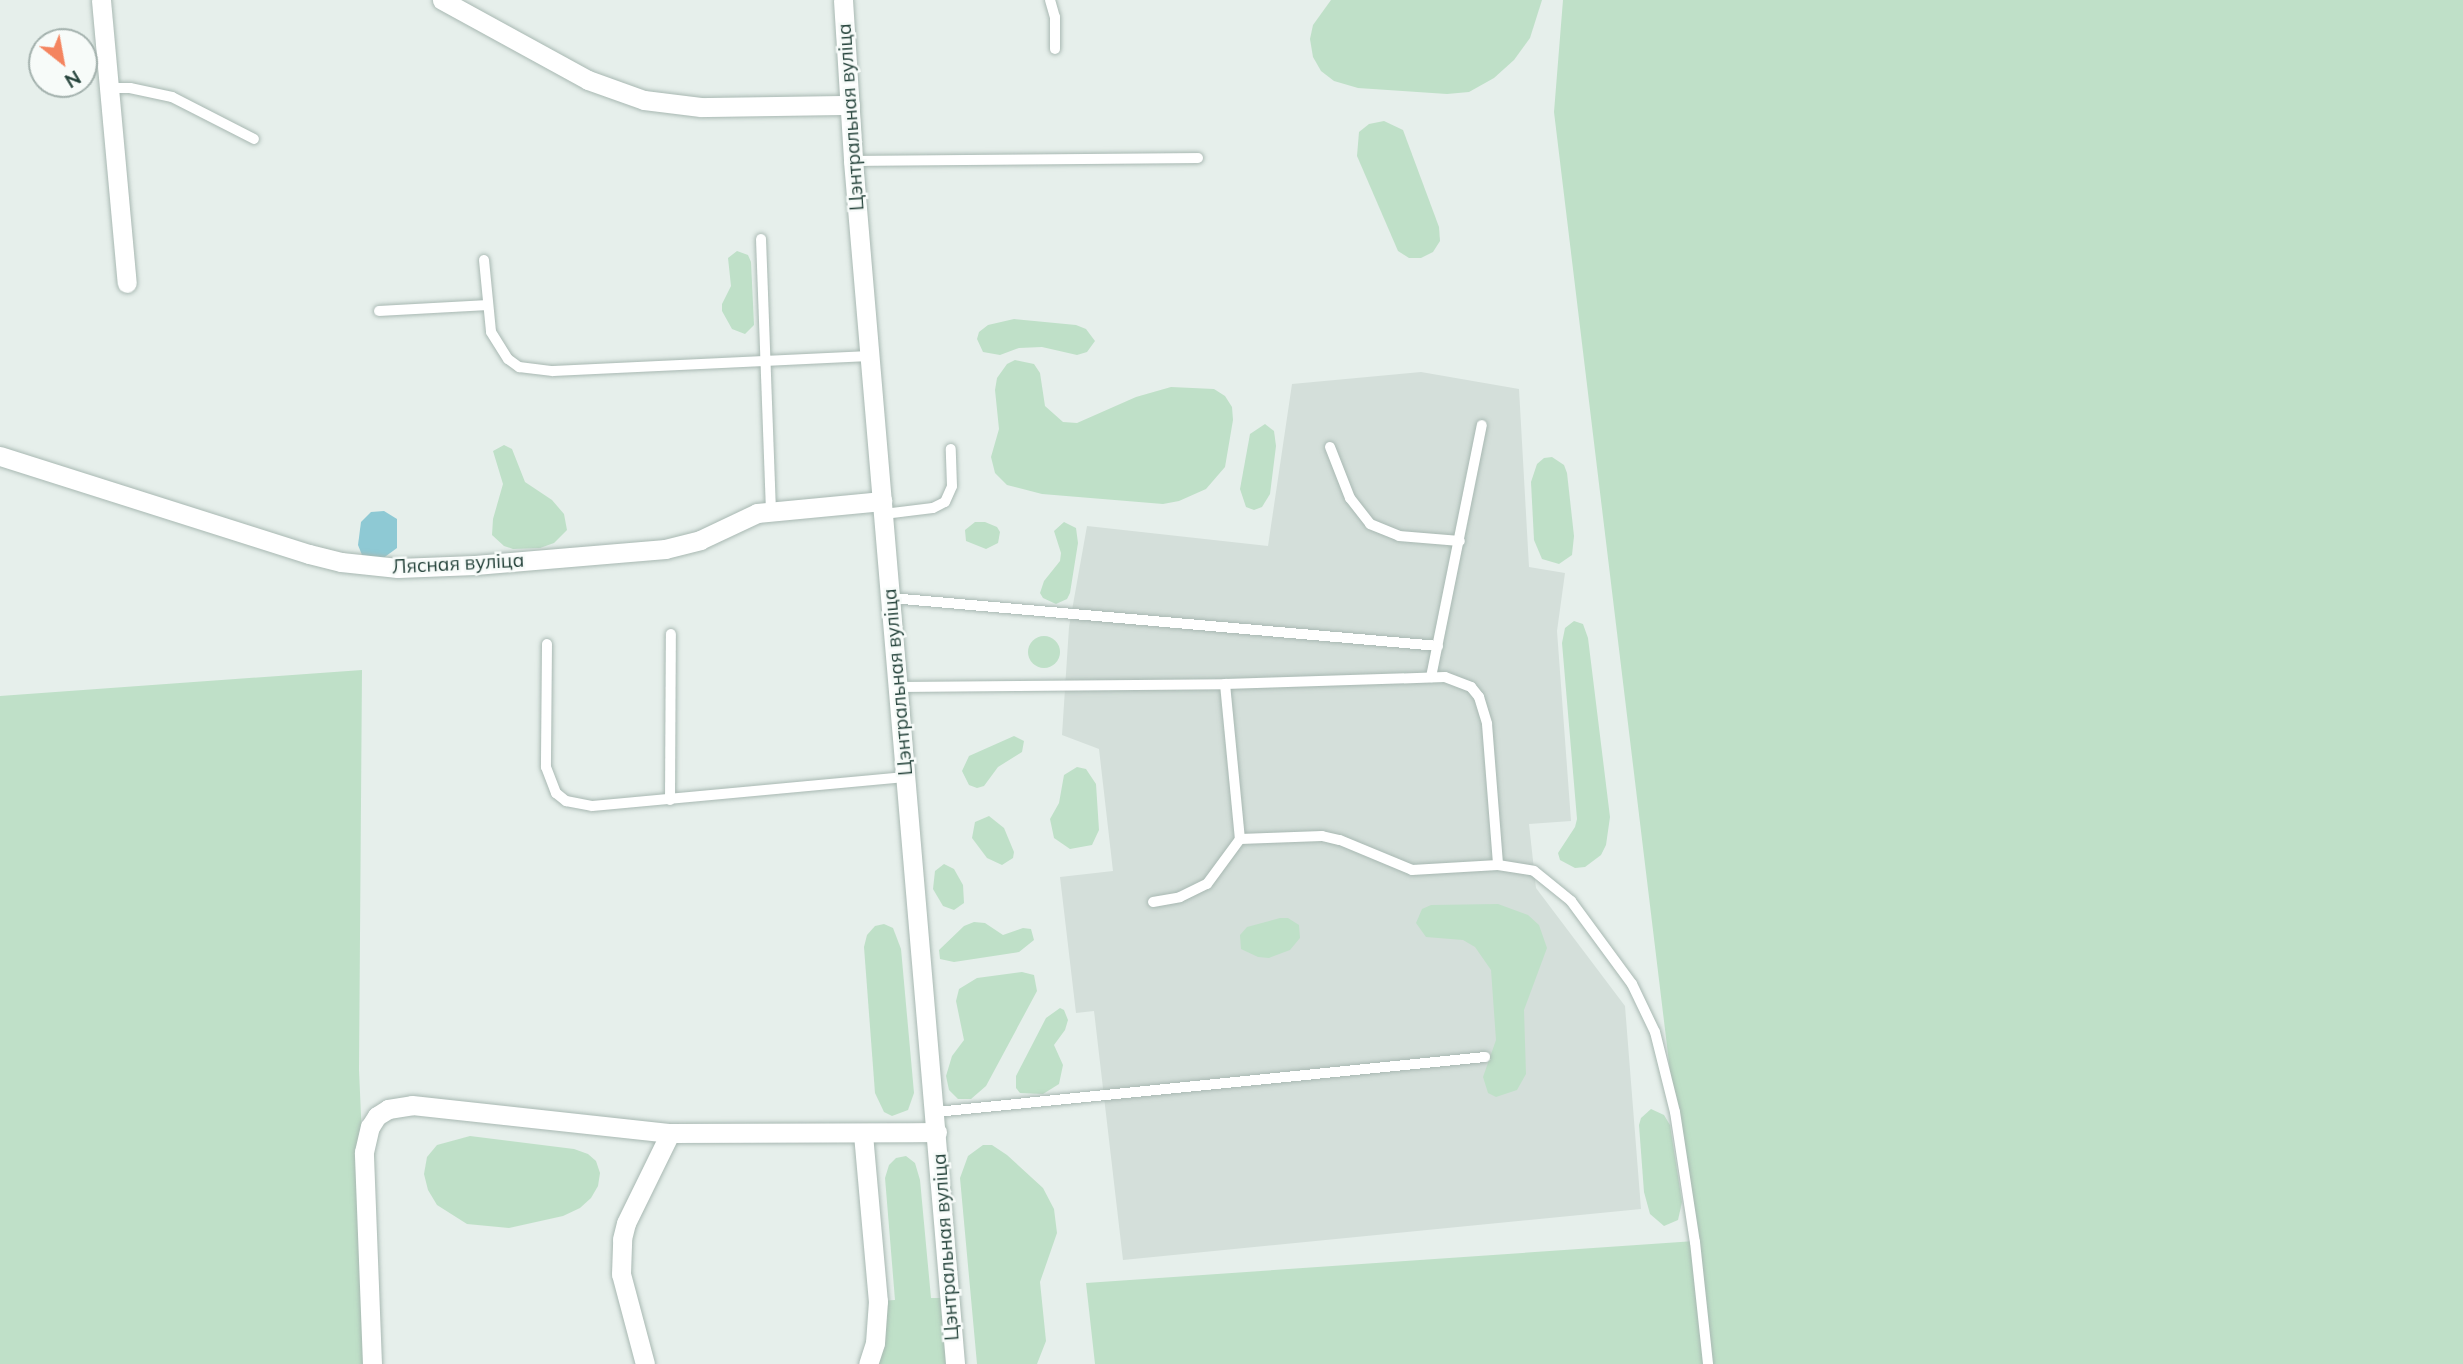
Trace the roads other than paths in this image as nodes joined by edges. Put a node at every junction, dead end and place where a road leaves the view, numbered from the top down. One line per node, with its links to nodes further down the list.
1 (101, 0): 6 (street)
2 (442, 0): 7 (street)
3 (843, 0): 7 (street, Цэнтральная вуліца)
4 (1050, 0): 5 (lane)
5 (1055, 49)
6 (109, 88): 8 (lane); 13 (street)
7 (850, 105): 10 (street, Цэнтральная вуліца)
8 (254, 139)
9 (1198, 158): 10 (lane)
10 (853, 161): 16 (street, Цэнтральная вуліца)
11 (761, 239): 17 (lane)
12 (484, 260): 14 (lane)
13 (127, 283)
14 (488, 305): 15 (lane); 17 (lane)
15 (379, 311)
16 (870, 356): 17 (lane); 22 (street, Цэнтральная вуліца)
17 (765, 361): 23 (lane)
18 (1482, 425): 24 (lane)
19 (1330, 447): 24 (lane)
20 (951, 449): 22 (lane)
21 (0, 456): 23 (street, Лясная вуліца)
22 (883, 507): 23 (street, Лясная вуліца); 25 (street, Цэнтральная вуліца)
23 (771, 510)
24 (1460, 541): 28 (lane)
25 (891, 598): 28 (lane); 31 (street, Цэнтральная вуліца)
26 (671, 634): 33 (lane)
27 (547, 645): 33 (lane)
28 (1438, 646): 29 (lane)
29 (1431, 677): 30 (lane); 35 (lane)
30 (1226, 684): 31 (lane); 34 (lane)
31 (898, 687): 32 (street, Цэнтральная вуліца)
32 (906, 777): 33 (lane); 38 (street, Цэнтральная вуліца)
33 (670, 800)
34 (1240, 839): 35 (lane); 36 (lane)
35 (1498, 865): 45 (lane)
36 (1153, 902)
37 (1485, 1057): 38 (lane)
38 (936, 1122): 40 (street); 44 (street, Цэнтральная вуліца)
39 (670, 1133): 40 (street); 41 (street); 42 (street)
40 (863, 1134): 43 (street)
41 (372, 1364)
42 (645, 1364)
43 (868, 1364)
44 (955, 1364)
45 (1708, 1364)

